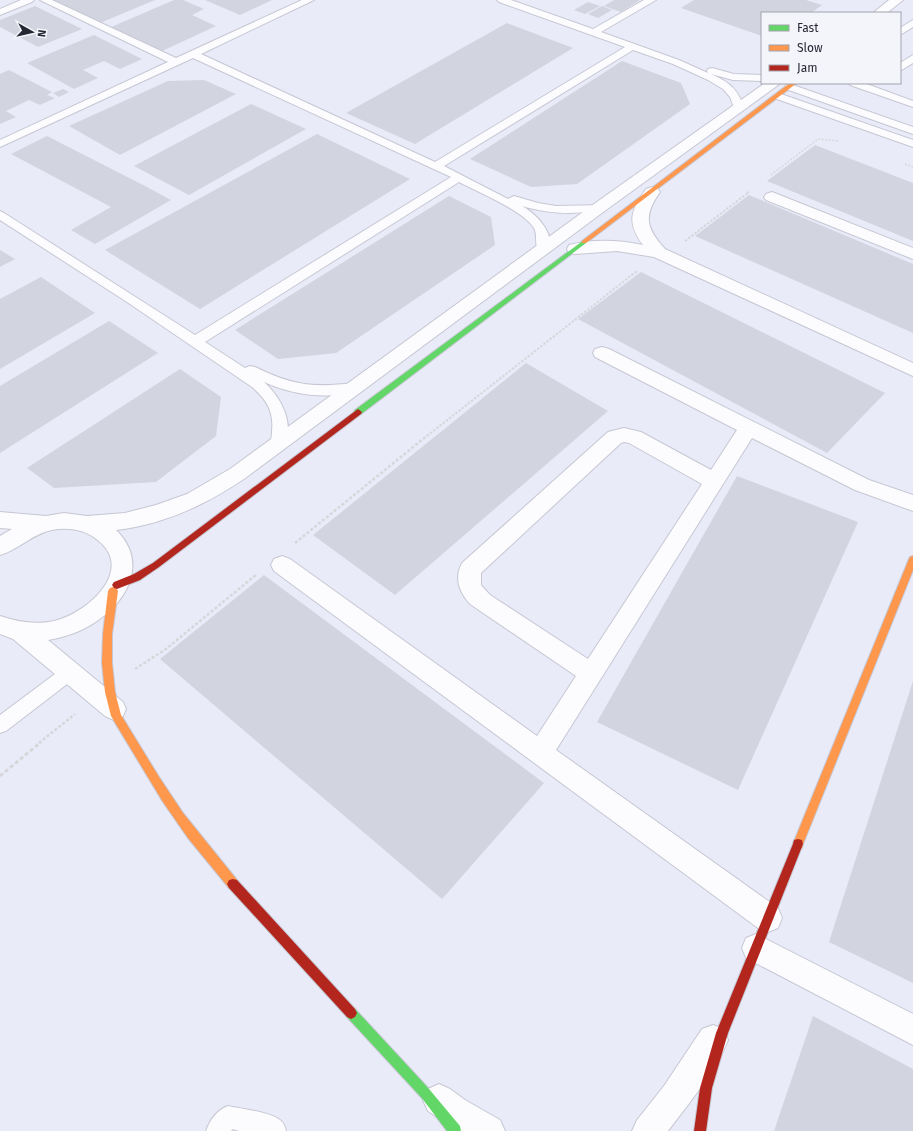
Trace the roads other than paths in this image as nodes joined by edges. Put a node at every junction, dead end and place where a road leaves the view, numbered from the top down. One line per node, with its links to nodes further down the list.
1 (2, 0): 8 (lane)
2 (29, 0): 8 (lane)
3 (45, 0): 17 (lane)
4 (309, 0): 15 (lane)
5 (502, 0): 13 (lane)
6 (651, 0): 13 (lane)
7 (897, 0): 10 (street)
8 (14, 6): 9 (lane)
9 (0, 12)
10 (880, 12)
11 (913, 22): 12 (lane)
12 (901, 31)
13 (595, 32): 14 (lane)
14 (633, 46): 18 (lane); 28 (lane)
15 (193, 54): 17 (lane); 28 (lane)
16 (913, 58): 19 (lane)
17 (176, 62): 27 (lane)
18 (676, 62): 20 (lane); 24 (lane)
19 (901, 67)
20 (761, 78)
21 (857, 84): 23 (lane)
22 (784, 87): 24 (street); 25 (lane); 26 (lane); 30 (street)
23 (913, 104)
24 (739, 108): 32 (street)
25 (913, 132): 26 (lane)
26 (909, 142)
27 (0, 144)
28 (435, 167): 29 (lane)
29 (459, 177): 32 (lane); 35 (lane); 38 (lane)
30 (652, 192): 34 (street); 36 (street)
31 (772, 197): 37 (street)
32 (600, 207): 35 (street)
33 (0, 215): 38 (lane)
34 (575, 248): 36 (street); 52 (street)
35 (543, 249): 41 (street)
36 (660, 253): 40 (street)
37 (913, 254)
38 (196, 341): 41 (lane); 43 (lane)
39 (602, 353): 42 (street)
40 (913, 370)
41 (353, 388): 43 (street)
42 (749, 427): 44 (street); 45 (street)
43 (278, 442): 48 (street)
44 (714, 481): 55 (street); 55 (street)
45 (913, 502)
46 (0, 520): 47 (street)
47 (52, 522): 48 (street); 49 (street)
48 (88, 524): 52 (street)
49 (0, 547)
50 (287, 556): 58 (street)
51 (913, 559): 59 (street)
52 (115, 588): 53 (street); 56 (street)
53 (11, 628): 54 (street)
54 (69, 673): 56 (street); 57 (lane)
55 (592, 674): 58 (street)
56 (107, 697): 63 (street)
57 (0, 725)
58 (540, 753): 59 (street)
59 (768, 918): 60 (street)
60 (756, 948): 61 (street); 62 (street)
61 (727, 1019): 68 (street); 69 (street)
62 (913, 1030)
63 (414, 1081): 66 (street); 67 (street)
64 (217, 1131): 65 (lane)
65 (275, 1131)
66 (455, 1131)
67 (489, 1131)
68 (648, 1131)
69 (700, 1131)

